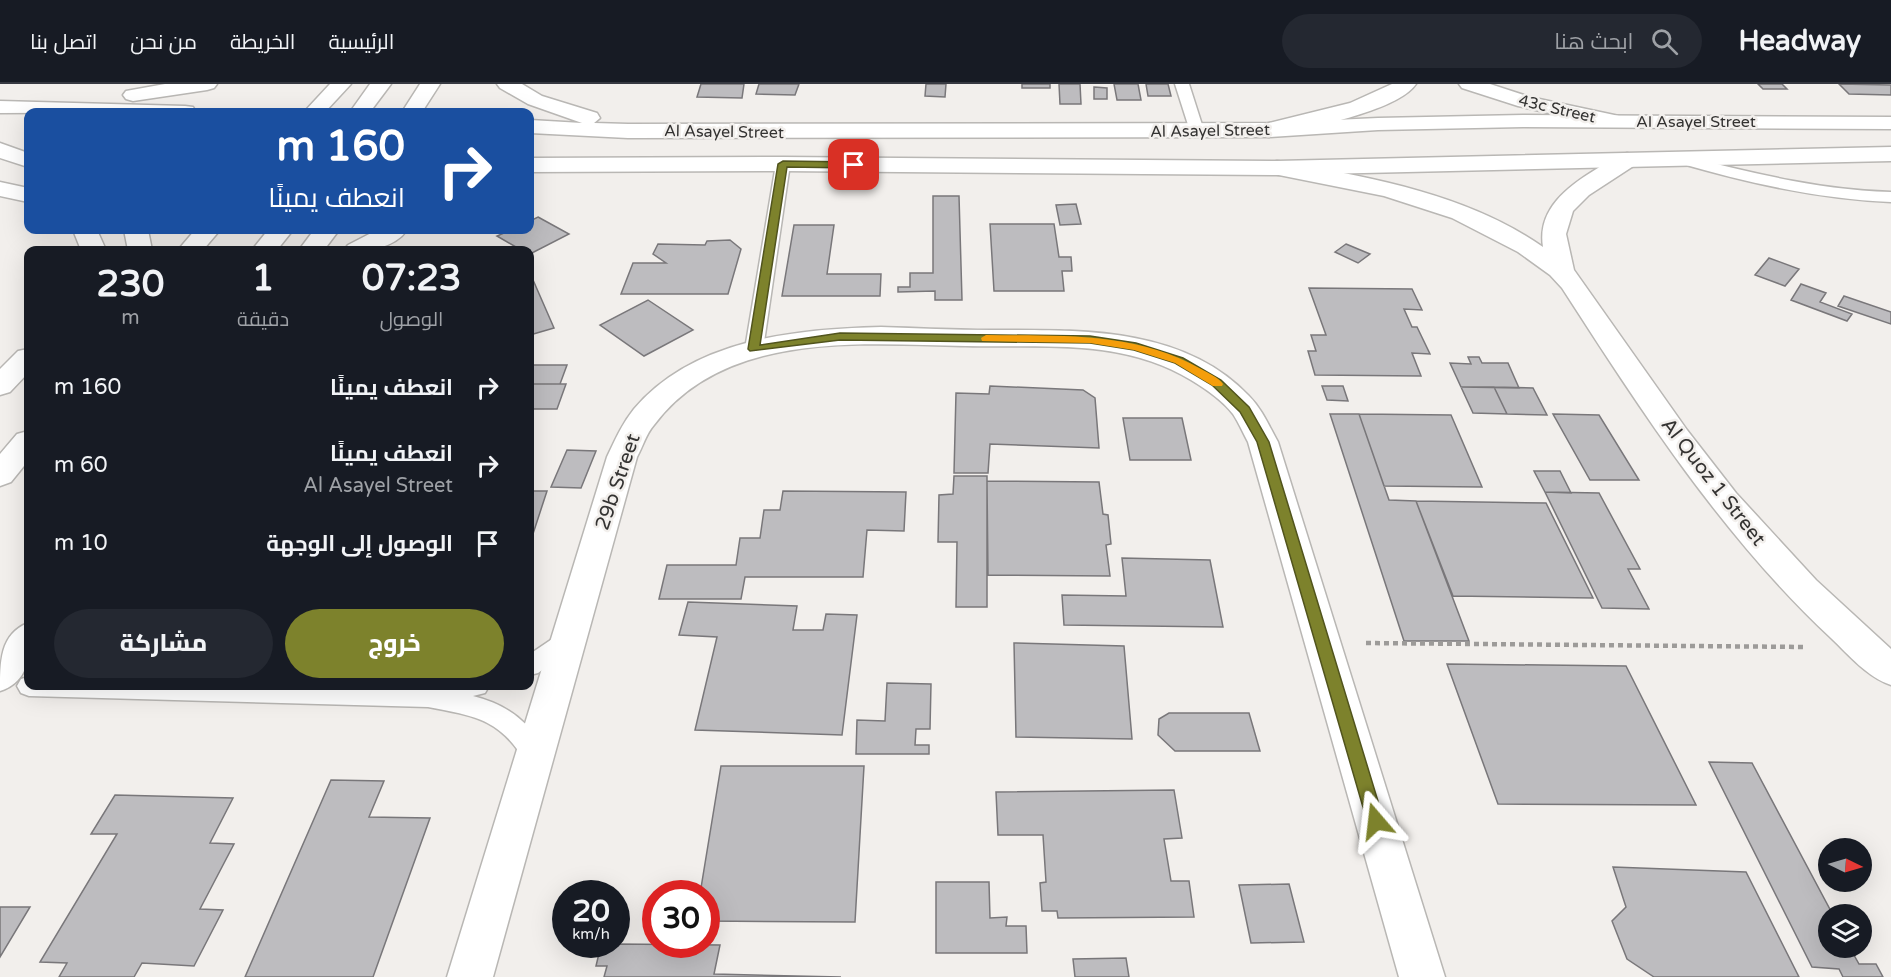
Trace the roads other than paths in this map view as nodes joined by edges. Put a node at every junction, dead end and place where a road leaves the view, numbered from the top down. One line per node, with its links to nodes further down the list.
1 (207, 84): 10 (main road)
2 (341, 84): 12 (main road)
3 (381, 84): 13 (main road)
4 (430, 84): 14 (main road)
5 (507, 84): 19 (main road)
6 (1182, 84): 20 (lane)
7 (1406, 84): 18 (main road)
8 (1469, 84): 15 (main road, 43c Street)
9 (0, 107): 10 (main road)
10 (48, 107): 11 (main road)
11 (75, 108)
12 (318, 108)
13 (363, 108)
14 (415, 108)
15 (1611, 121): 16 (main road, Al Asayel Street); 18 (main road, Al Asayel Street)
16 (1891, 123)
17 (534, 127): 19 (main road, Al Asayel Street)
18 (1269, 130): 20 (main road, Al Asayel Street)
19 (628, 131): 20 (main road, Al Asayel Street)
20 (1197, 131)
21 (24, 147): 22 (main road)
22 (0, 148): 24 (main road)
23 (1891, 154): 26 (main road, Al Asayel Street)
24 (24, 158)
25 (1627, 160): 26 (main road, Al Asayel Street); 30 (main road, Al Asayel Street); 43 (main road, Al Quoz 1 Street)
26 (1684, 160): 34 (lane)
27 (783, 164): 29 (main road, Al Asayel Street); 30 (main road, Al Asayel Street); 44 (lane)
28 (534, 165): 29 (main road, Al Asayel Street)
29 (611, 165): 31 (main road)
30 (1277, 168): 43 (main road, Al Quoz 1 Street)
31 (534, 183)
32 (0, 189): 33 (main road)
33 (24, 194)
34 (1891, 197)
35 (204, 234): 39 (main road)
36 (278, 234): 40 (main road)
37 (324, 234): 41 (main road)
38 (387, 234): 42 (main road)
39 (194, 246)
40 (267, 246)
41 (314, 246)
42 (365, 246)
43 (1561, 271): 52 (main road, Al Quoz 1 Street)
44 (754, 349): 49 (main road, 29b Street); 61 (main road, 29b Street)
45 (24, 361): 46 (main road)
46 (0, 386)
47 (24, 446): 48 (main road)
48 (0, 475)
49 (569, 639): 51 (lane); 59 (main road, 29b Street)
50 (24, 643): 53 (main road)
51 (534, 663)
52 (1891, 670)
53 (0, 676)
54 (0, 685): 55 (lane)
55 (24, 686)
56 (174, 690): 58 (lane)
57 (459, 690): 58 (lane)
58 (428, 697): 59 (lane)
59 (535, 756): 60 (main road, 29b Street)
60 (470, 977)
61 (1422, 977)

